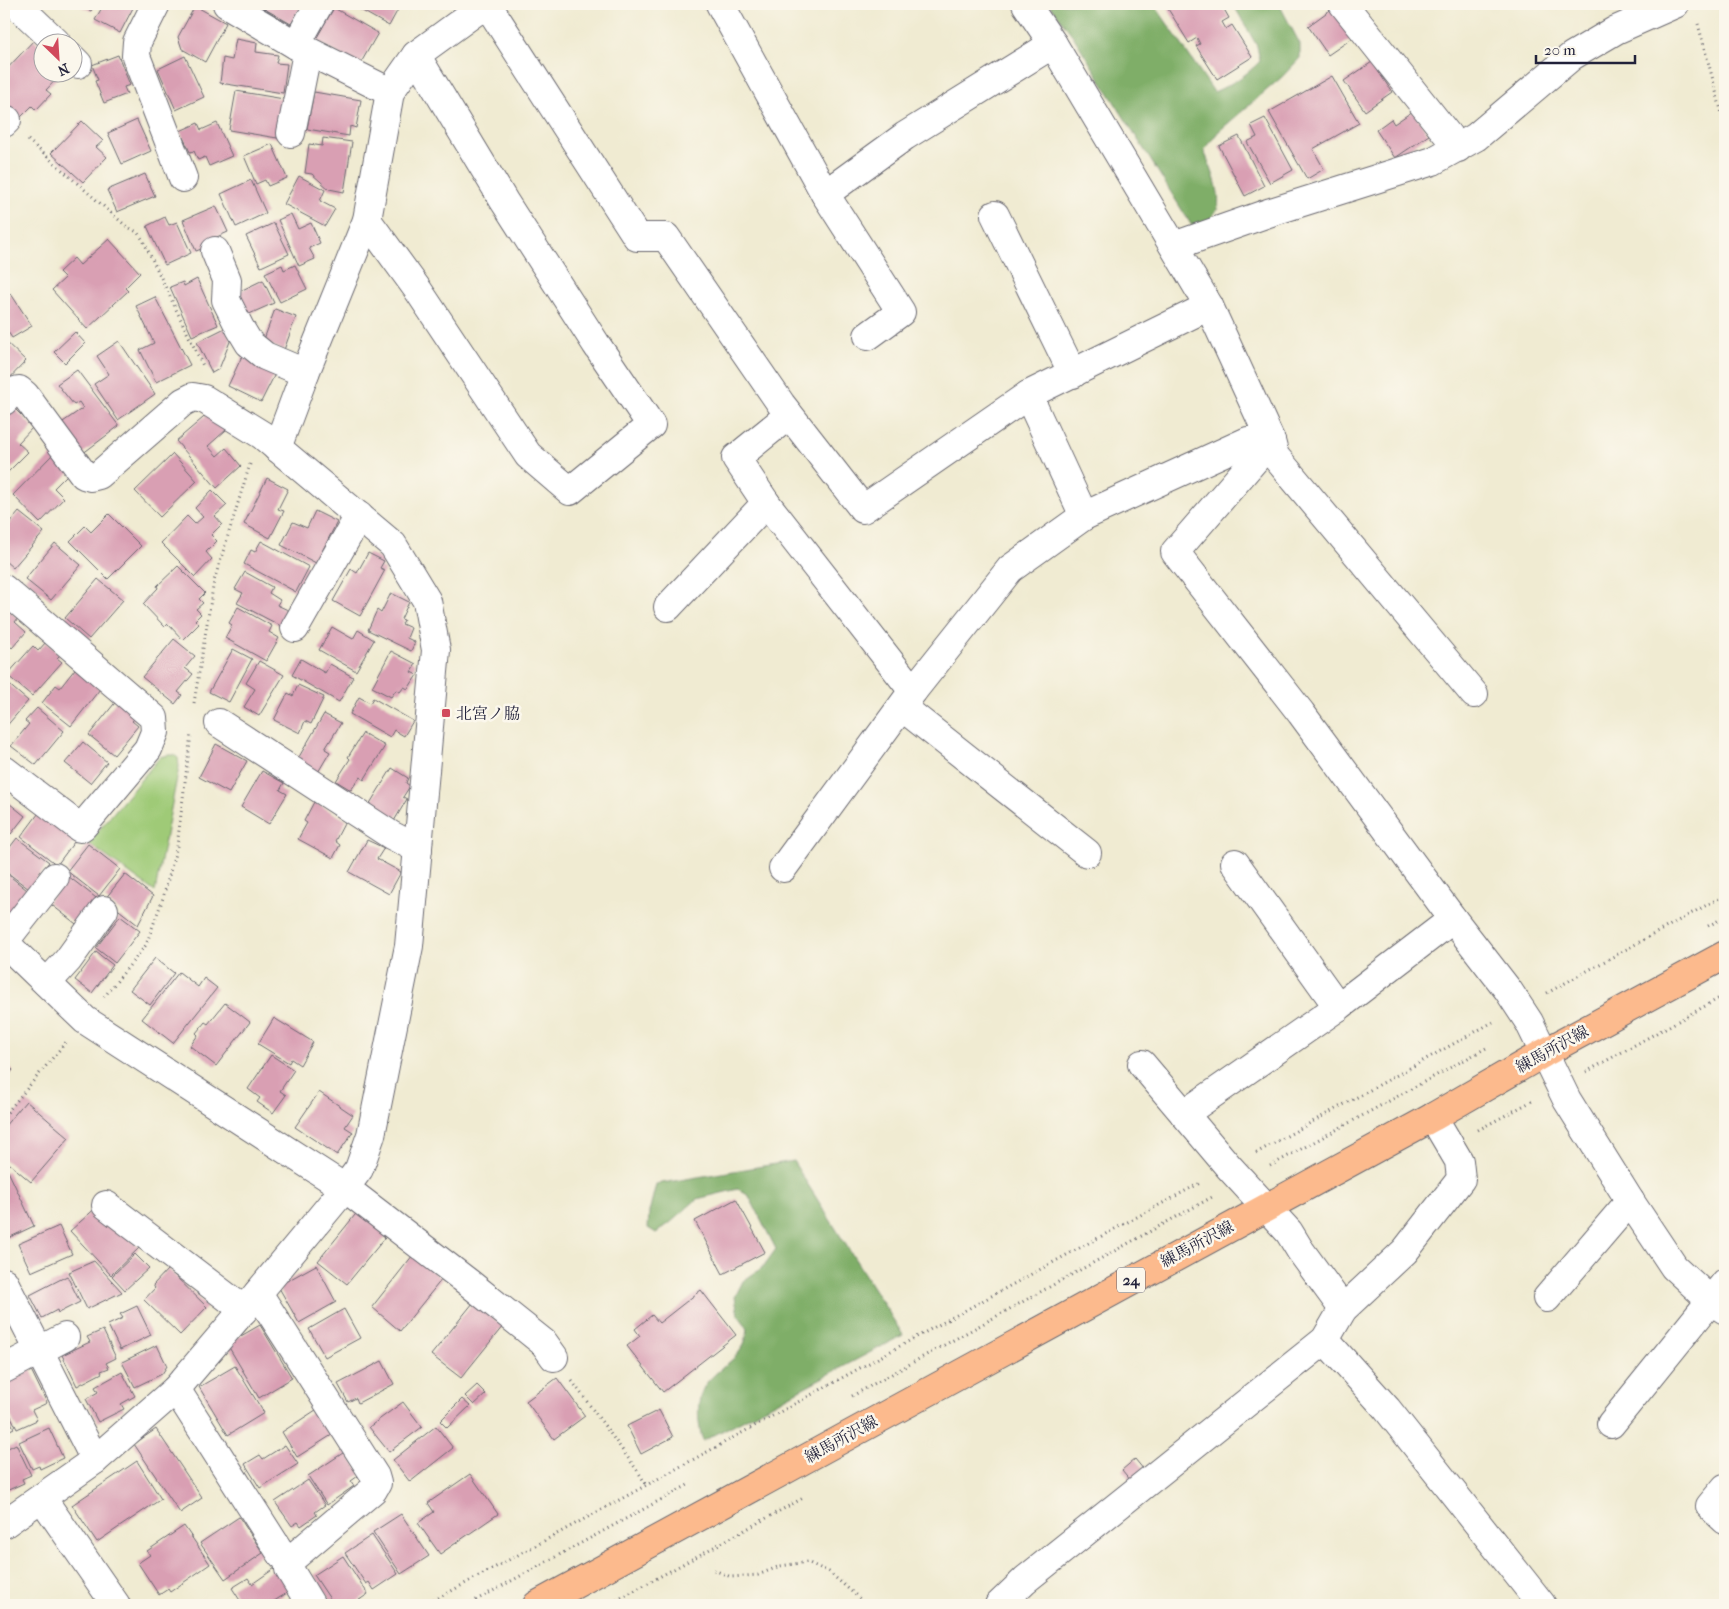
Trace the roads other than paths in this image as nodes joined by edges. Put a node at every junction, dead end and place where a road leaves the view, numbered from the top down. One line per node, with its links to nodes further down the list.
1 (16, 4): 10 (street)
2 (156, 4): 17 (street)
3 (227, 4): 12 (street)
4 (320, 4): 12 (street)
5 (486, 4): 13 (street); 29 (street)
6 (720, 4): 18 (street)
7 (1026, 4): 11 (street)
8 (1343, 4): 16 (street)
9 (1674, 4): 16 (street)
10 (45, 32)
11 (1053, 44): 18 (street); 21 (street)
12 (302, 48): 14 (street); 15 (street)
13 (416, 55): 14 (street); 20 (street)
14 (390, 92): 20 (street)
15 (291, 133)
16 (1458, 148): 21 (street)
17 (183, 178)
18 (825, 194): 24 (street)
19 (995, 215): 26 (street)
20 (367, 220): 25 (street)
21 (1174, 246): 23 (street)
22 (215, 251): 25 (street)
23 (1208, 306): 26 (street); 30 (street)
24 (868, 336)
25 (305, 373): 31 (street)
26 (1072, 374): 27 (street)
27 (1028, 395): 29 (street); 34 (street)
28 (4, 401): 31 (street)
29 (789, 415): 32 (street)
30 (1271, 441): 34 (street); 38 (street); 48 (street)
31 (277, 448): 33 (street)
32 (766, 503): 36 (street); 39 (street)
33 (359, 516): 37 (street); 42 (street)
34 (1084, 516): 39 (street)
35 (4, 589): 41 (street)
36 (668, 607)
37 (295, 628)
38 (1474, 694)
39 (908, 699): 43 (street); 45 (street)
40 (219, 724): 42 (street)
41 (4, 770)
42 (418, 848): 57 (street)
43 (1087, 853)
44 (1235, 863): 52 (street)
45 (784, 868)
46 (55, 877): 49 (street)
47 (104, 910): 51 (street)
48 (1453, 919): 52 (street); 53 (street)
49 (7, 952): 51 (street)
50 (1725, 955): 53 (main road, 練馬所沢線 / 24)
51 (47, 983): 57 (street)
52 (1338, 1007): 55 (street)
53 (1544, 1053): 56 (main road, 練馬所沢線 / 24); 58 (street)
54 (1142, 1064): 55 (street)
55 (1184, 1114): 60 (street)
56 (1433, 1116): 60 (main road, 練馬所沢線 / 24); 65 (street)
57 (345, 1188): 64 (street); 69 (street)
58 (1630, 1201): 62 (street); 63 (street)
59 (106, 1205): 64 (street)
60 (1265, 1208): 65 (street); 81 (main road, 練馬所沢線 / 24)
61 (4, 1282): 68 (street)
62 (1548, 1298)
63 (1720, 1298): 72 (street)
64 (251, 1302): 71 (street); 78 (street)
65 (1343, 1309): 67 (street)
66 (65, 1337): 68 (street)
67 (1325, 1340): 82 (street); 83 (street)
68 (39, 1351): 70 (street); 73 (street)
69 (554, 1357)
70 (4, 1369)
71 (176, 1389): 73 (street); 78 (street)
72 (1611, 1424)
73 (95, 1460): 75 (street)
74 (1725, 1488): 76 (street)
75 (42, 1498): 77 (street); 79 (street)
76 (1725, 1520)
77 (4, 1524)
78 (288, 1558): 80 (street)
79 (116, 1605)
80 (311, 1605)
81 (537, 1605)
82 (999, 1605)
83 (1542, 1605)

